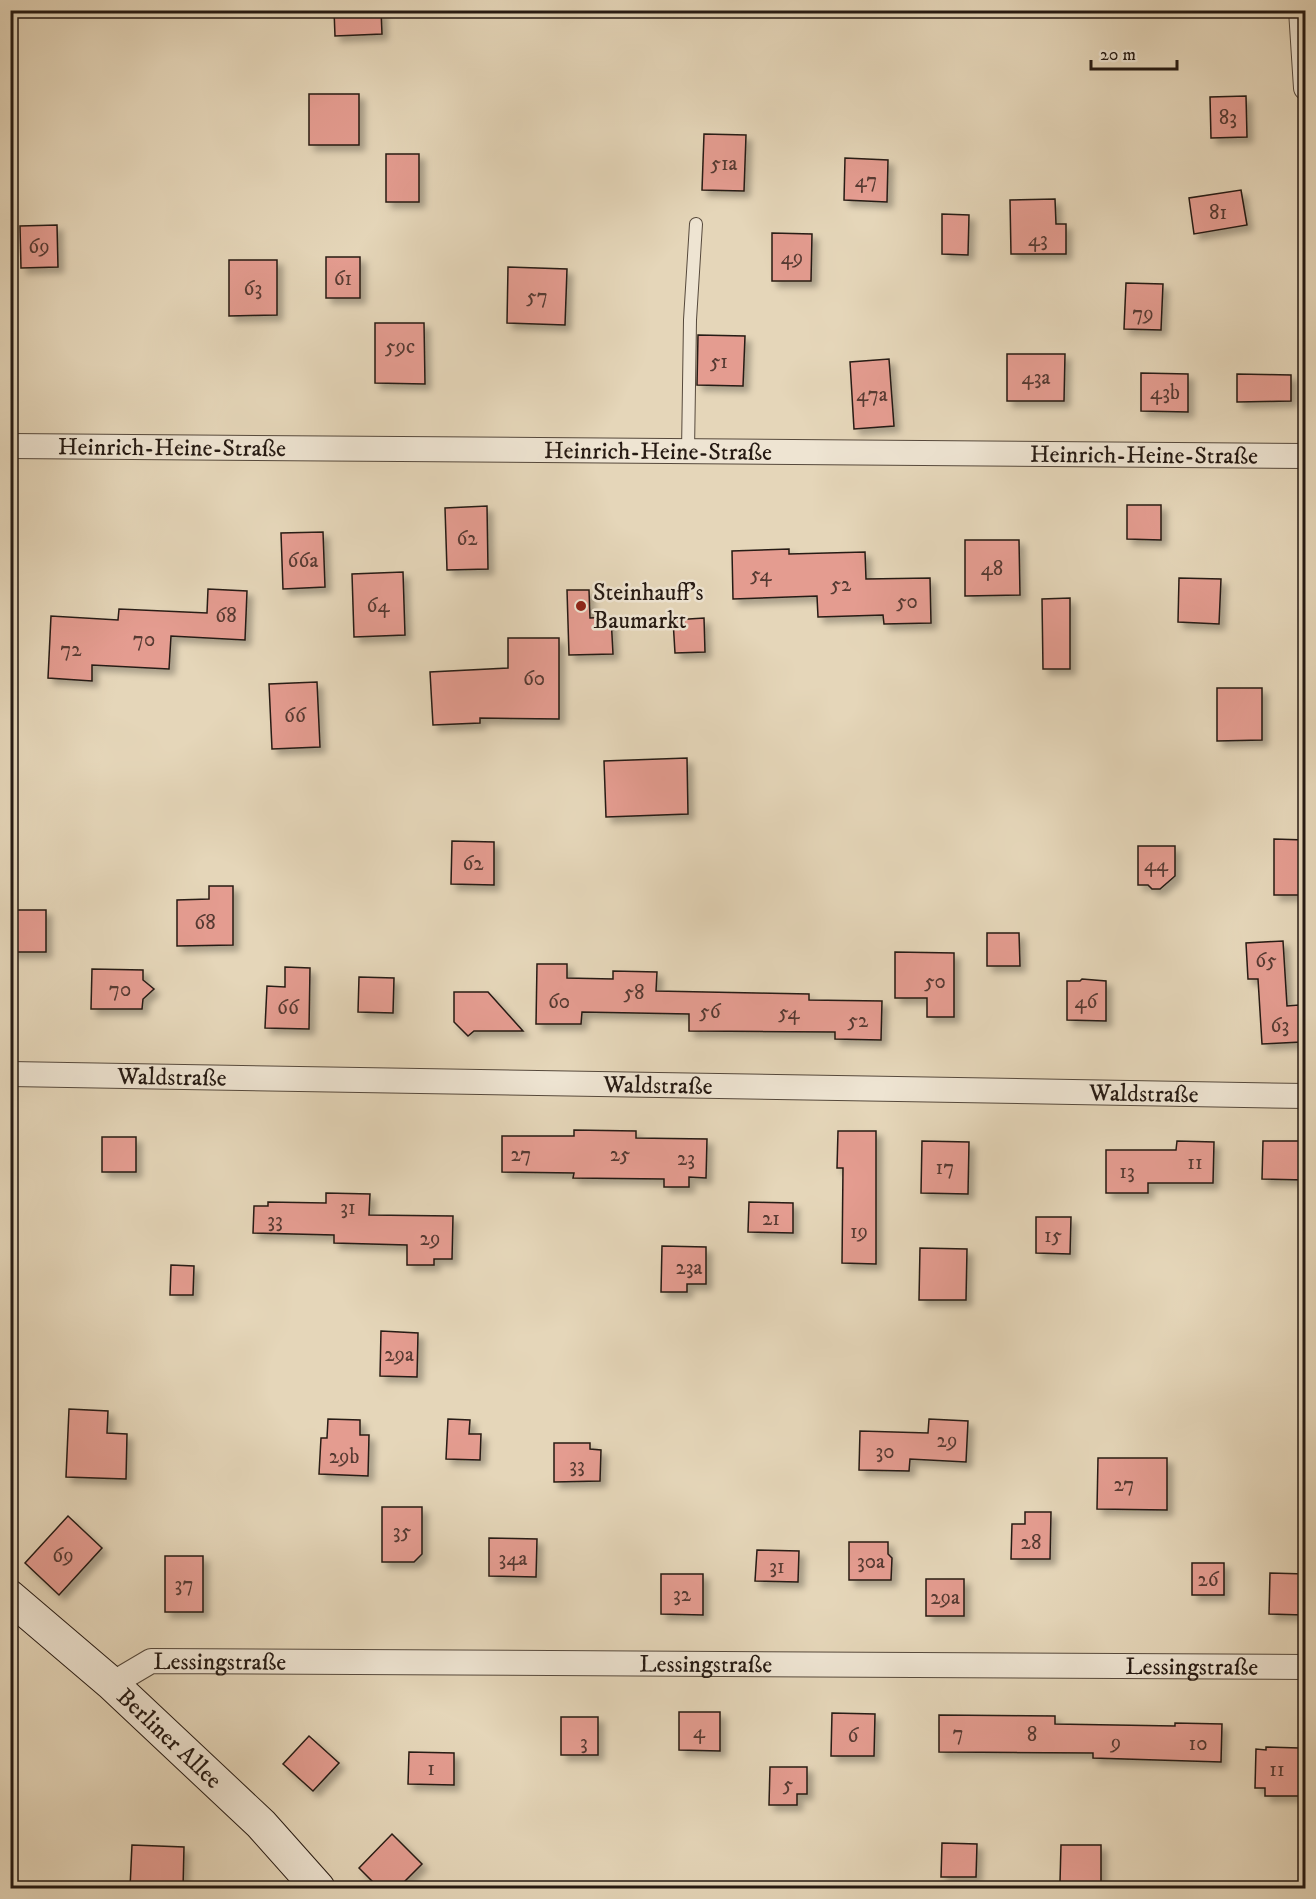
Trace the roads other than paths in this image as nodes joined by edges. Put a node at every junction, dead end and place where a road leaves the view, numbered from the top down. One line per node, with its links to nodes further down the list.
1 (1301, 10): 2 (street)
2 (1305, 88)
3 (696, 224): 5 (lane)
4 (10, 446): 5 (street, Heinrich-Heine-Straße)
5 (688, 451): 6 (street, Heinrich-Heine-Straße)
6 (1305, 456)
7 (10, 1074): 8 (street, Waldstraße)
8 (1305, 1096)
9 (10, 1597): 11 (street, Berliner Allee)
10 (1305, 1667): 11 (street, Lessingstraße)
11 (112, 1684): 12 (street, Berliner Allee)
12 (318, 1888)

